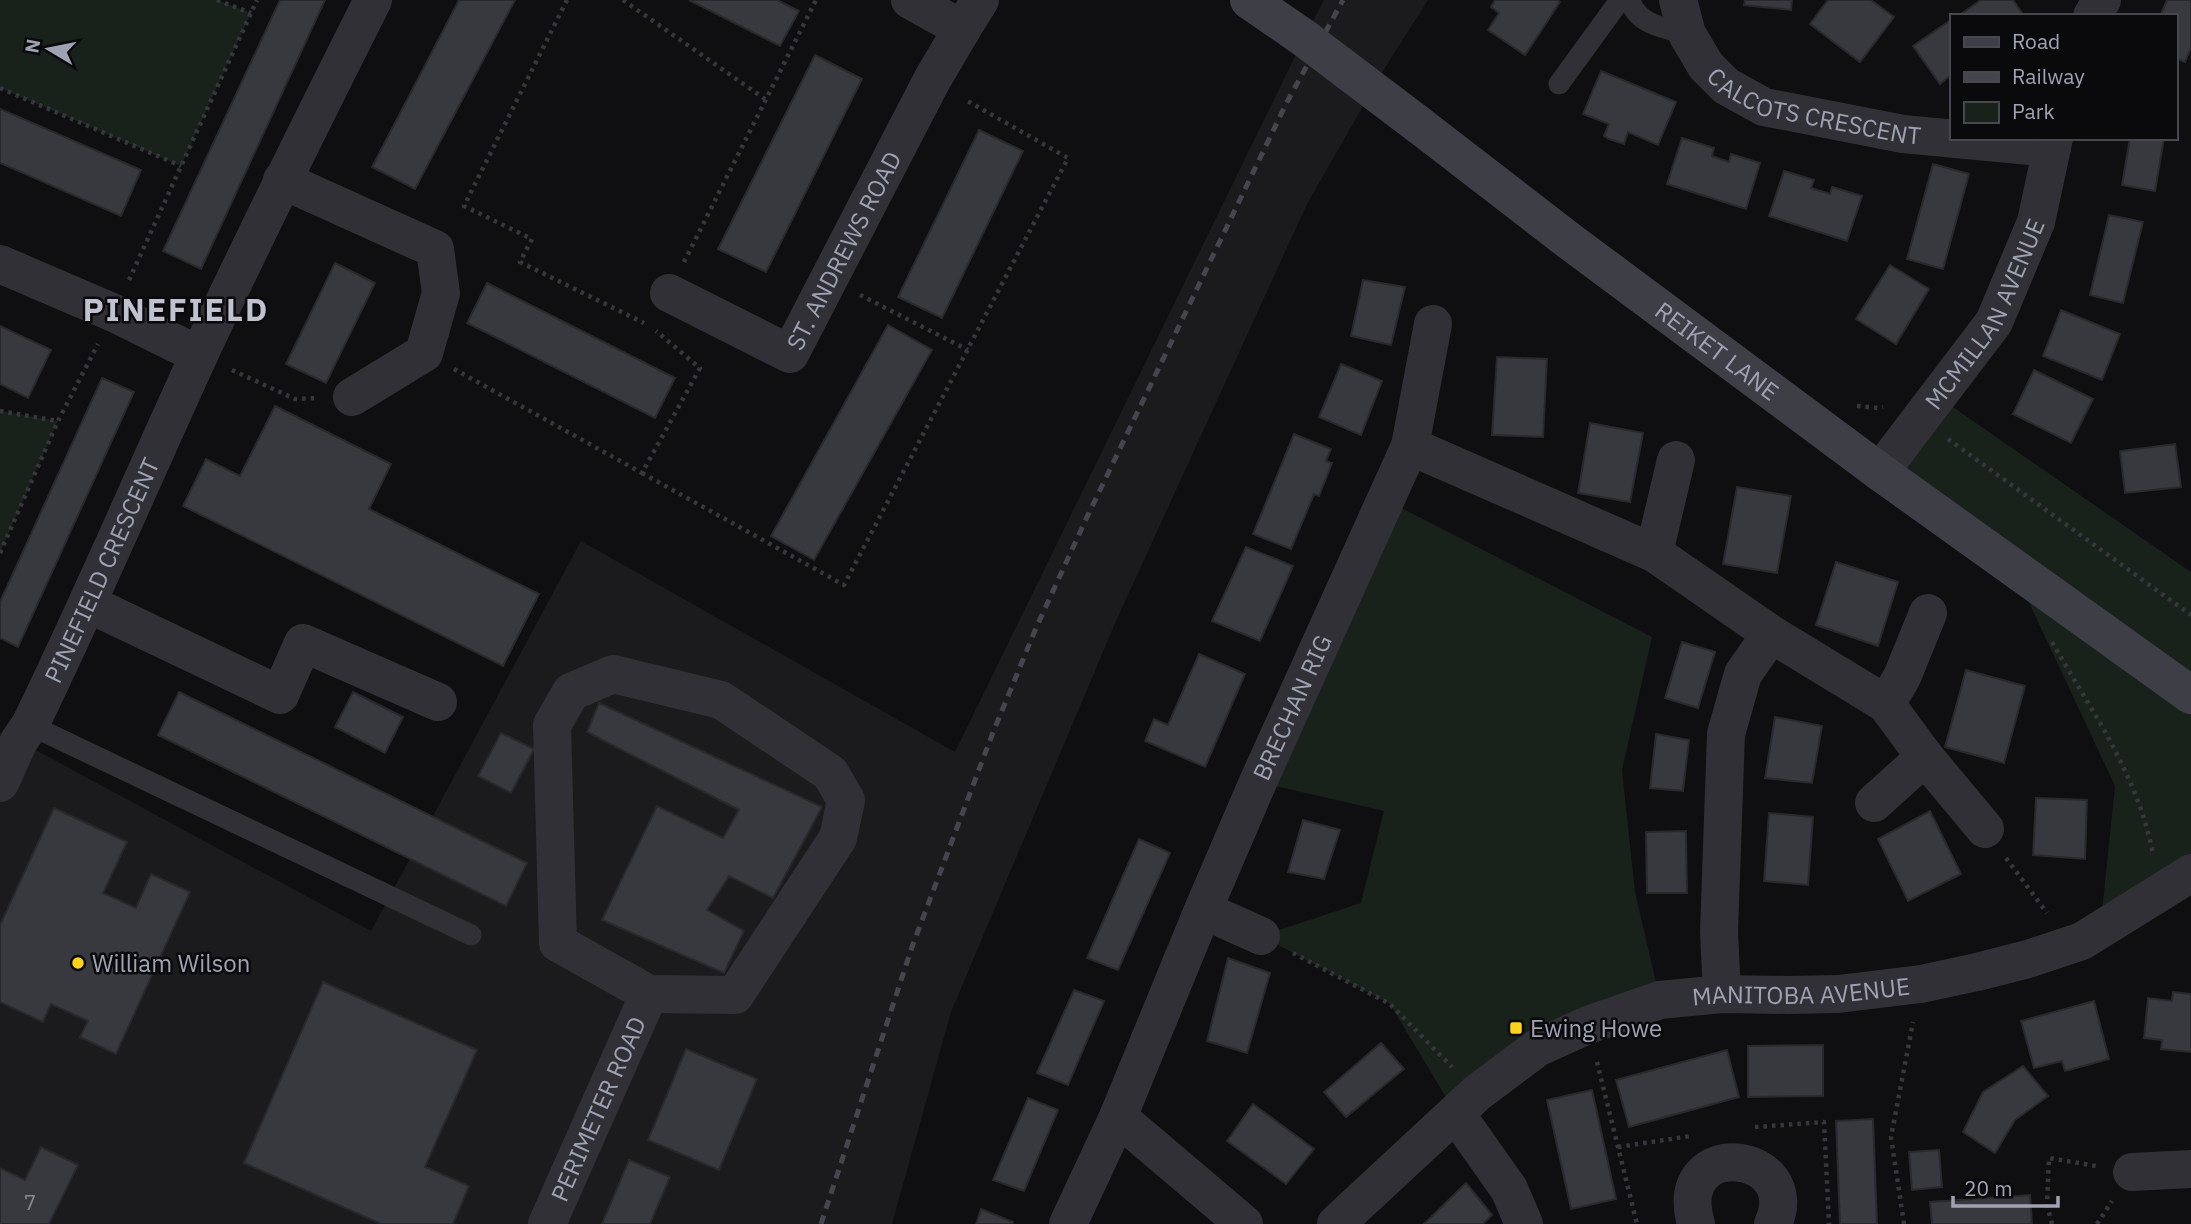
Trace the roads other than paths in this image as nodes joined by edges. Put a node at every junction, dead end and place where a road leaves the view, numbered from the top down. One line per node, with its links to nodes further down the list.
1 (373, 0): 12 (street, PINEFIELD CRESCENT)
2 (910, 0): 6 (street, ST. ANDREWS ROAD)
3 (1249, 0): 20 (street, REIKET LANE, bridge)
4 (1620, 0): 8 (lane)
5 (1630, 0): 7 (lane, CALCOTS CRESCENT)
6 (971, 15): 14 (street, ST. ANDREWS ROAD)
7 (1682, 17): 9 (street, CALCOTS CRESCENT)
8 (1559, 84)
9 (1950, 137)
10 (2003, 140): 11 (street, CALCOTS CRESCENT)
11 (2053, 143): 20 (street, MCMILLAN AVENUE)
12 (282, 180): 16 (street, PINEFIELD CRESCENT); 17 (street)
13 (0, 264): 16 (street)
14 (669, 293)
15 (1433, 324): 18 (street, BRECHAN RIG)
16 (199, 355): 22 (street, PINEFIELD CRESCENT)
17 (352, 397)
18 (1410, 446): 21 (street); 34 (street, BRECHAN RIG)
19 (1676, 460): 21 (street)
20 (1880, 472): 25 (street, REIKET LANE)
21 (1654, 553): 24 (street)
22 (89, 604): 26 (street); 28 (street, PINEFIELD CRESCENT)
23 (1928, 613): 27 (street)
24 (1771, 634): 27 (street); 38 (street)
25 (2191, 695)
26 (438, 702)
27 (1886, 704): 29 (street)
28 (16, 733): 30 (street, PINEFIELD CRESCENT); 35 (lane)
29 (1925, 757): 31 (street); 32 (street)
30 (0, 783)
31 (1874, 803)
32 (1985, 829)
33 (2191, 873): 38 (street, MANITOBA AVENUE)
34 (1203, 910): 36 (street); 40 (street, BRECHAN RIG)
35 (471, 935)
36 (1261, 936)
37 (649, 994): 37 (street, PERIMETER ROAD); 43 (street, PERIMETER ROAD)
38 (1722, 994): 39 (street, MANITOBA AVENUE)
39 (1467, 1103): 46 (street, MANITOBA AVENUE); 47 (street)
40 (1118, 1117): 44 (street, BRECHAN RIG); 45 (street)
41 (2191, 1169): 42 (street)
42 (2132, 1172)
43 (547, 1224)
44 (1068, 1224)
45 (1244, 1224)
46 (1336, 1224)
47 (1524, 1224)
48 (1696, 1224): 49 (street)
49 (1773, 1224)

